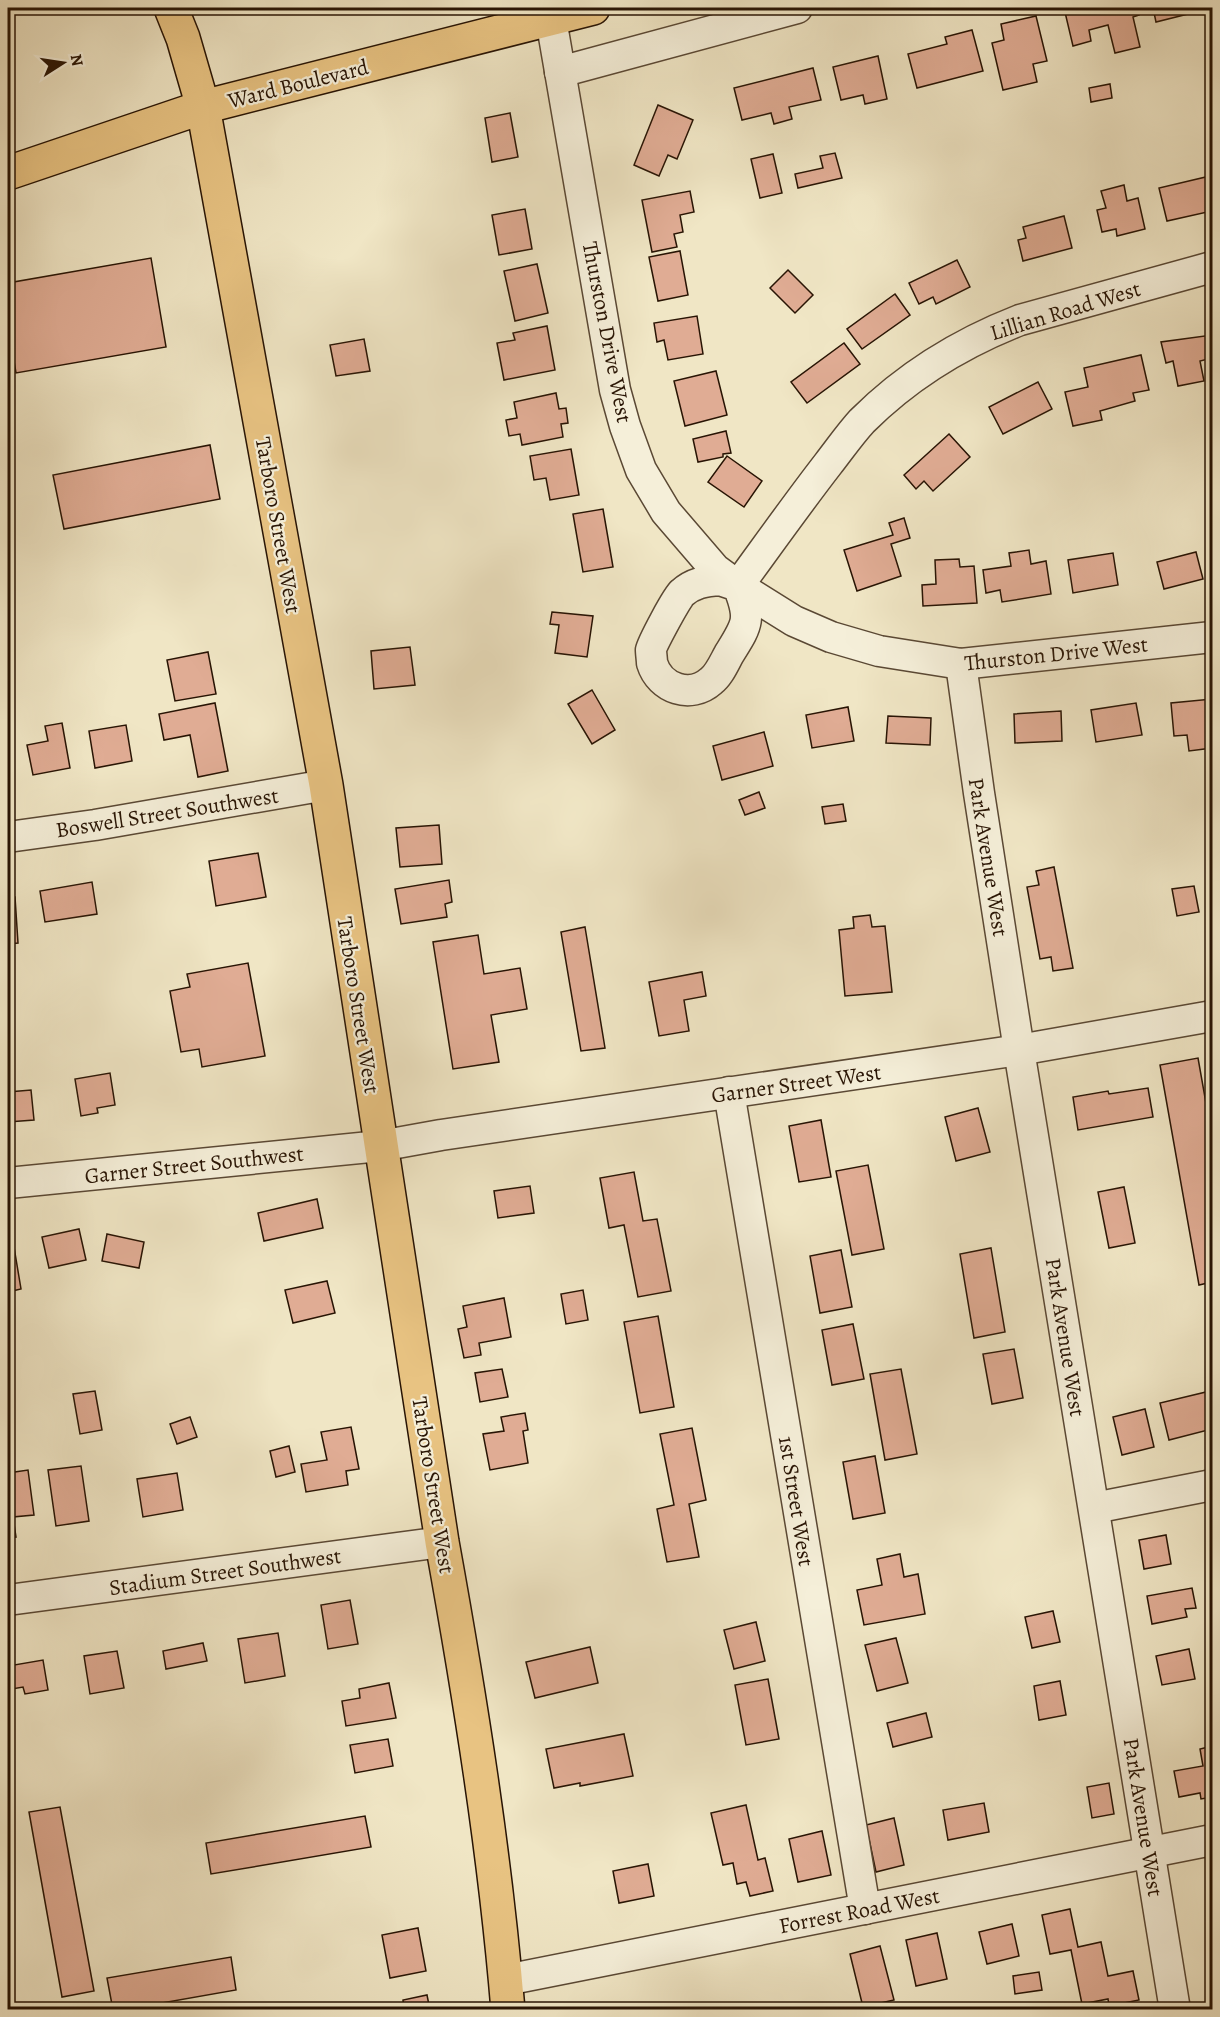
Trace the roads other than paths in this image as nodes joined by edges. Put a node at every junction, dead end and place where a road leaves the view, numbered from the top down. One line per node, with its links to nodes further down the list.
1 (171, 8): 6 (main road, Tarboro Street West)
2 (593, 8): 4 (main road, Ward Boulevard)
3 (797, 8): 5 (street)
4 (551, 19): 5 (street, Thurston Drive West); 6 (main road, Ward Boulevard)
5 (560, 72): 9 (street, Thurston Drive West)
6 (203, 107): 7 (main road, Ward Boulevard); 12 (main road, Tarboro Street West)
7 (8, 173)
8 (1212, 267): 9 (street, Lillian Road West)
9 (738, 586): 11 (street, Thurston Drive West)
10 (1212, 637): 11 (street, Thurston Drive West)
11 (961, 664): 15 (street, Park Avenue West)
12 (326, 785): 13 (street, Boswell Street Southwest); 17 (main road, Tarboro Street West)
13 (8, 837)
14 (1212, 1016): 15 (street, Garner Street West)
15 (1019, 1050): 16 (street, Garner Street West); 20 (street, Park Avenue West)
16 (729, 1092): 17 (street, Garner Street West); 25 (street, 1st Street West)
17 (380, 1146): 18 (street, Garner Street Southwest); 21 (main road, Tarboro Street West)
18 (8, 1183)
19 (1212, 1485): 20 (street)
20 (1094, 1508): 24 (street, Park Avenue West)
21 (442, 1542): 22 (street, Stadium Street Southwest); 26 (main road, Tarboro Street West)
22 (8, 1600)
23 (1212, 1840): 24 (street, Forrest Road West)
24 (1149, 1852): 25 (street, Forrest Road West); 27 (street, Park Avenue West)
25 (865, 1909): 26 (street, Forrest Road West)
26 (507, 1995)
27 (1175, 2010)

